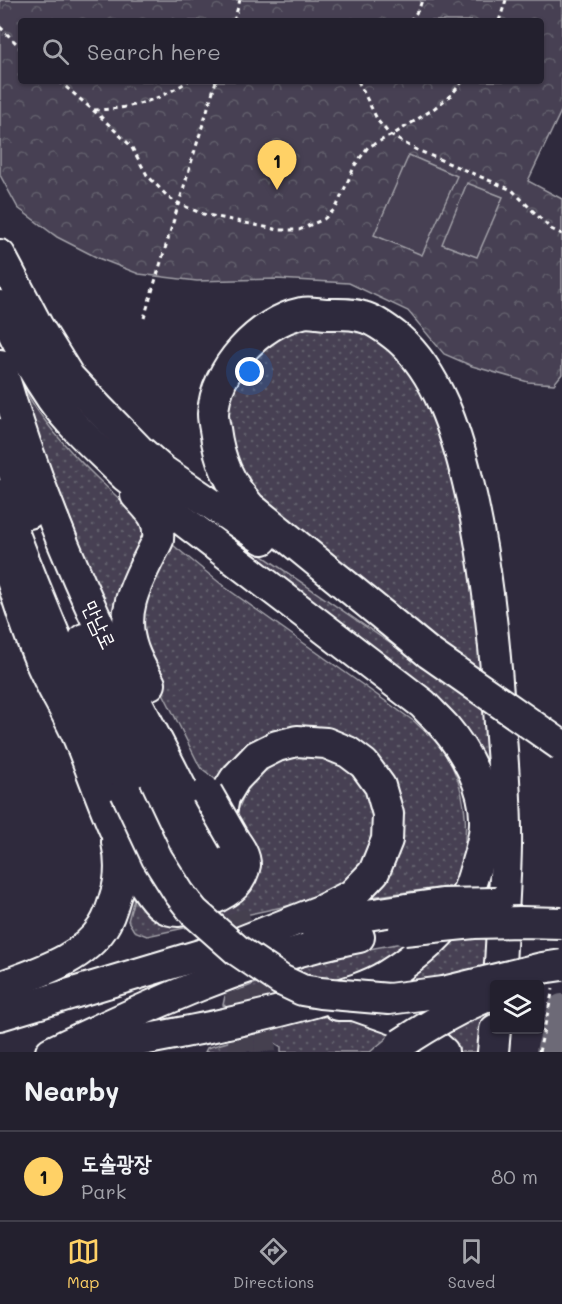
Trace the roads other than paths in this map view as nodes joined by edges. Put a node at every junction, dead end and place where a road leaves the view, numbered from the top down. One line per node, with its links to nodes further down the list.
1 (0, 255): 8 (highway)
2 (0, 306): 5 (highway)
3 (0, 365): 11 (highway, 만남로)
4 (0, 434): 11 (highway, 만남로)
5 (85, 436): 10 (highway, bridge); 21 (highway)
6 (0, 495): 16 (highway, bridge)
7 (0, 541): 10 (highway)
8 (429, 653): 9 (highway, bridge); 17 (highway)
9 (562, 746)
10 (113, 825): 19 (highway)
11 (211, 879): 15 (highway)
12 (562, 905): 13 (highway, bridge)
13 (406, 920): 14 (highway, bridge); 15 (highway); 25 (highway)
14 (562, 923)
15 (238, 943): 22 (highway)
16 (559, 976): 18 (highway)
17 (499, 980)
18 (540, 980)
19 (0, 987)
20 (490, 995): 24 (highway, bridge)
21 (296, 1007): 26 (highway); 27 (highway)
22 (0, 1015)
23 (495, 1034): 28 (highway)
24 (396, 1048)
25 (51, 1052)
26 (78, 1052)
27 (443, 1052)
28 (493, 1052)

